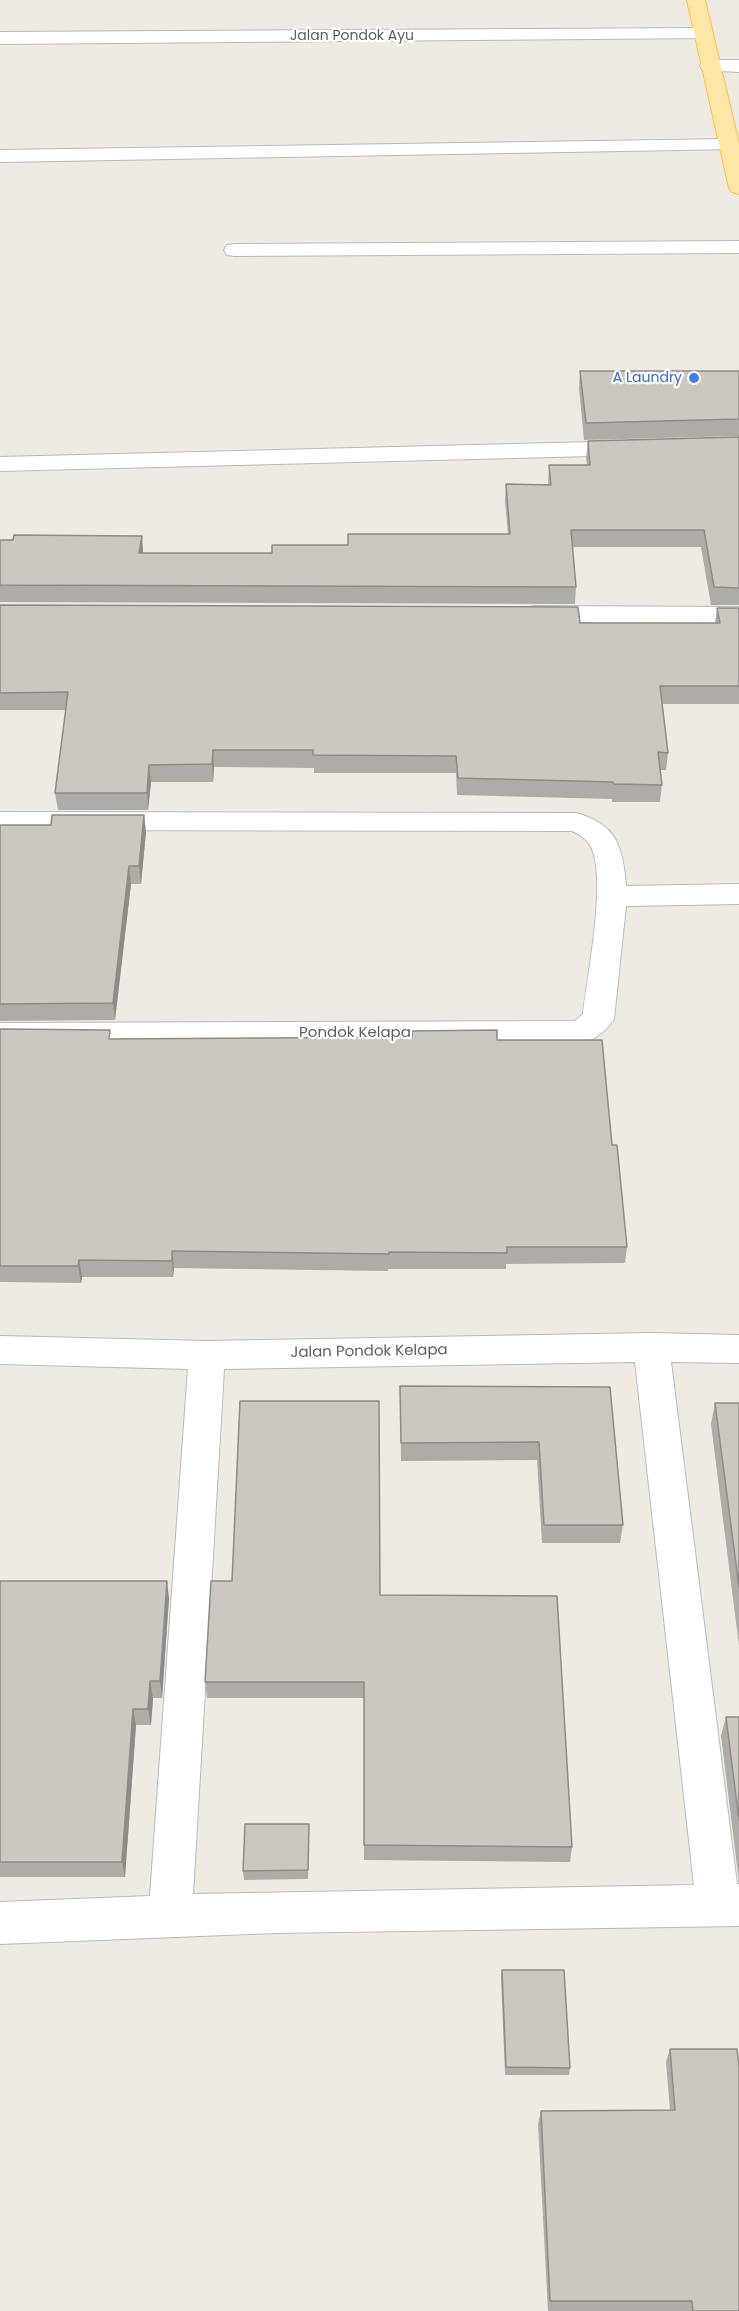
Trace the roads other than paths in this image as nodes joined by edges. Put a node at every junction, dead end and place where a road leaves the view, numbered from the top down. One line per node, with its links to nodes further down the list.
1 (696, 0): 2 (main road)
2 (704, 34): 3 (street, Jalan Pondok Ayu); 4 (main road)
3 (0, 38)
4 (710, 66): 5 (street); 6 (main road)
5 (739, 66)
6 (732, 124): 7 (main road)
7 (729, 145): 8 (street); 9 (main road)
8 (0, 156)
9 (739, 188)
10 (739, 247): 11 (street)
11 (235, 250)
12 (656, 447): 13 (street)
13 (0, 464)
14 (513, 614): 15 (street)
15 (739, 615)
16 (0, 821): 18 (street, Pondok Kelapa)
17 (739, 894): 18 (street)
18 (612, 896): 19 (street, Pondok Kelapa)
19 (0, 1034)
20 (651, 1347): 21 (street, Jalan Pondok Kelapa); 23 (street, Jalan Pondok Kelapa); 24 (street)
21 (739, 1349)
22 (0, 1350): 23 (street, Jalan Pondok Kelapa)
23 (207, 1354): 25 (street)
24 (729, 1905): 25 (street)
25 (170, 1917): 26 (street)
26 (0, 1923)

